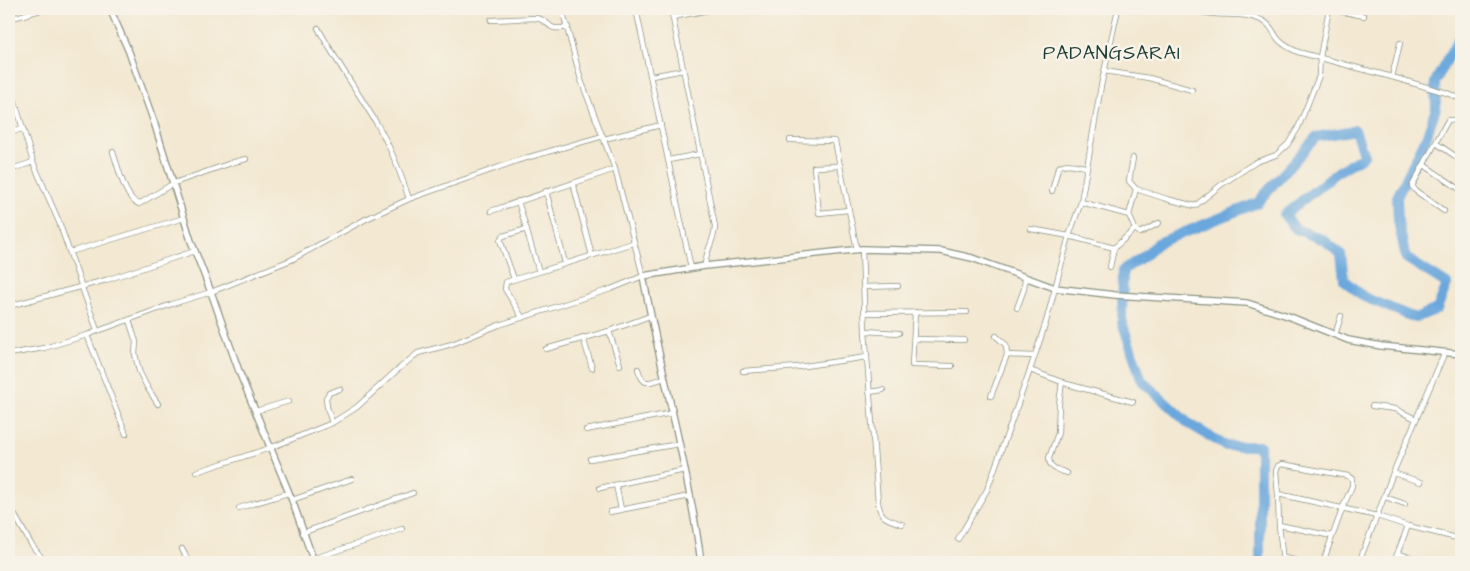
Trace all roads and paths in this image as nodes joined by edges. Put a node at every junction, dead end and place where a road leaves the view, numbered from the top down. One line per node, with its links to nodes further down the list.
1 (44, 9): 12 (street)
2 (110, 9): 46 (street)
3 (564, 9): 14 (street)
4 (636, 9): 20 (street)
5 (671, 9): 11 (street)
6 (714, 9): 11 (street)
7 (1118, 9): 19 (street)
8 (1193, 9): 17 (street)
9 (1330, 9): 10 (street); 17 (street)
10 (1364, 16)
11 (674, 17): 18 (street)
12 (9, 19)
13 (491, 20): 14 (street)
14 (568, 27): 31 (street)
15 (318, 28): 52 (street)
16 (1400, 43): 21 (street)
17 (1320, 57): 21 (street); 48 (street)
18 (683, 70): 20 (street); 35 (street)
19 (1104, 71): 23 (street); 43 (street)
20 (652, 76): 27 (street)
21 (1392, 77): 24 (street)
22 (9, 82): 25 (street)
23 (1192, 90)
24 (1461, 99)
25 (16, 108): 26 (street); 29 (street)
26 (9, 110)
27 (661, 125): 31 (street); 38 (street)
28 (1461, 125): 33 (street)
29 (22, 129): 30 (street); 40 (street)
30 (9, 133)
31 (604, 137): 44 (street); 52 (street)
32 (790, 140): 42 (street)
33 (1436, 143): 39 (street); 41 (street)
34 (113, 152): 46 (street)
35 (700, 154): 38 (street); 72 (street)
36 (1133, 158): 48 (street)
37 (246, 159): 46 (street)
38 (669, 160): 74 (street)
39 (1461, 160)
40 (33, 162): 45 (street); 69 (street)
41 (1424, 165): 49 (street); 57 (street)
42 (840, 166): 55 (street); 55 (street)
43 (1086, 167): 51 (street); 54 (street)
44 (615, 169): 47 (street); 65 (street)
45 (9, 170)
46 (174, 183): 59 (street)
47 (573, 183): 50 (street); 70 (street)
48 (1136, 188): 58 (street)
49 (1461, 190)
50 (546, 191): 53 (street); 71 (street)
51 (1052, 191)
52 (409, 199): 83 (street)
53 (518, 201): 56 (street); 61 (street)
54 (1081, 202): 58 (street); 64 (street)
55 (849, 210): 67 (street)
56 (491, 211)
57 (1444, 211)
58 (1129, 215): 63 (street)
59 (184, 218): 68 (street); 69 (street)
60 (1159, 223): 63 (street)
61 (527, 229): 75 (street); 78 (street)
62 (1031, 229): 64 (street)
63 (1136, 229): 66 (street)
64 (1069, 236): 66 (street); 82 (street)
65 (633, 243): 70 (street); 76 (street)
66 (1114, 248): 73 (street)
67 (860, 249): 72 (street); 77 (street); 81 (street)
68 (195, 251): 79 (street); 83 (street)
69 (70, 252): 79 (street)
70 (592, 256): 71 (street)
71 (566, 263): 75 (street)
72 (705, 266): 74 (street)
73 (1110, 267)
74 (691, 268): 76 (street)
75 (539, 272): 78 (street)
76 (642, 276): 89 (street); 91 (street)
77 (1026, 278): 82 (street); 85 (street)
78 (514, 280): 91 (street)
79 (82, 286): 84 (street); 93 (street)
80 (898, 286): 81 (street)
81 (864, 287): 88 (street)
82 (1055, 288): 98 (street); 108 (street)
83 (211, 292): 92 (street); 126 (street)
84 (9, 306)
85 (1017, 308)
86 (915, 312): 87 (street); 88 (street); 101 (street)
87 (967, 312)
88 (865, 313): 95 (street)
89 (650, 316): 94 (street); 116 (street)
90 (1341, 316): 98 (street)
91 (522, 317): 129 (street)
92 (129, 320): 93 (street); 124 (street)
93 (97, 330): 97 (street)
94 (609, 331): 100 (street); 110 (street)
95 (865, 331): 96 (street); 109 (street)
96 (899, 333)
97 (87, 335): 105 (street); 131 (street)
98 (1335, 335): 104 (street)
99 (996, 336): 107 (street)
100 (583, 337): 103 (street); 112 (street)
101 (914, 339): 102 (street); 111 (street)
102 (964, 340)
103 (546, 349)
104 (1445, 352): 106 (street); 128 (street)
105 (9, 354)
106 (1461, 354)
107 (1008, 355): 108 (street); 121 (street)
108 (1034, 356): 114 (street)
109 (867, 357): 115 (street); 120 (street)
110 (620, 365)
111 (952, 366)
112 (592, 368)
113 (638, 369): 116 (street)
114 (1030, 370): 117 (street); 162 (street)
115 (743, 371)
116 (664, 378): 127 (street)
117 (1062, 382): 123 (street); 137 (street)
118 (340, 389): 129 (street)
119 (883, 390): 120 (street)
120 (869, 392): 156 (street)
121 (991, 396)
122 (289, 401): 126 (street)
123 (1133, 402)
124 (158, 404)
125 (1372, 406): 128 (street)
126 (256, 411): 133 (street)
127 (672, 413): 130 (street); 132 (street)
128 (1416, 419): 138 (street)
129 (332, 423): 133 (street)
130 (586, 430)
131 (126, 434)
132 (679, 444): 134 (street); 135 (street)
133 (270, 448): 136 (street); 143 (street)
134 (590, 459)
135 (685, 470): 141 (street); 146 (street)
136 (196, 472)
137 (1067, 473)
138 (1393, 473): 140 (street); 147 (street)
139 (352, 479): 148 (street)
140 (1422, 482)
141 (616, 485): 142 (street); 153 (street)
142 (600, 488)
143 (288, 493): 148 (street); 152 (street)
144 (413, 493): 160 (street)
145 (1278, 494): 151 (street); 151 (street); 157 (street)
146 (690, 496): 153 (street); 170 (street)
147 (1385, 498): 149 (street); 155 (street)
148 (292, 500): 160 (street)
149 (1405, 504)
150 (9, 506): 168 (street)
151 (1343, 507): 155 (street); 161 (street)
152 (239, 508)
153 (621, 509): 154 (street)
154 (610, 512)
155 (1378, 516): 158 (street); 173 (street)
156 (902, 524)
157 (1279, 525): 161 (street); 167 (street)
158 (1408, 526): 163 (street); 165 (street)
159 (402, 529): 166 (street)
160 (302, 533): 166 (street)
161 (1332, 536): 172 (street)
162 (958, 539)
163 (1461, 539)
164 (182, 548): 169 (street)
165 (1398, 554): 174 (street); 175 (street)
166 (313, 560)
167 (1284, 560): 171 (street)
168 (45, 562)
169 (189, 562)
170 (701, 562)
171 (1303, 562)
172 (1322, 562)
173 (1359, 562)
174 (1394, 562)
175 (1428, 562)

